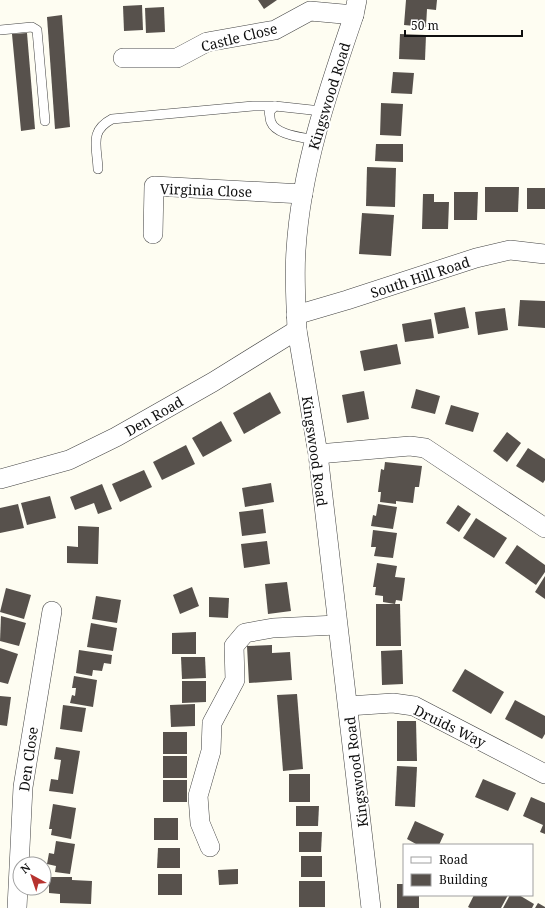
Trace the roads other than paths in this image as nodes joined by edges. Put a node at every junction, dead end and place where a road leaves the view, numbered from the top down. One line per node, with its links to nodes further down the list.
1 (355, 7): 3 (street, Castle Close); 5 (street, Kingswood Road)
2 (0, 30): 6 (lane)
3 (123, 58)
4 (275, 106): 5 (lane); 7 (lane); 8 (lane)
5 (321, 111): 7 (street, Kingswood Road)
6 (45, 122)
7 (314, 140): 9 (street, Kingswood Road)
8 (98, 169)
9 (303, 194): 10 (street, Virginia Close); 12 (street, Kingswood Road)
10 (153, 234)
11 (545, 254): 12 (street, South Hill Road)
12 (296, 322): 13 (street, Kingswood Road); 14 (street, Den Road)
13 (318, 454): 15 (street); 17 (street, Kingswood Road)
14 (0, 479)
15 (545, 528)
16 (52, 611): 21 (street, Den Close)
17 (337, 625): 18 (street, Kingswood Road); 20 (street)
18 (348, 706): 19 (street, Druids Way); 22 (street, Kingswood Road)
19 (545, 774)
20 (210, 847)
21 (17, 908)
22 (372, 908)

